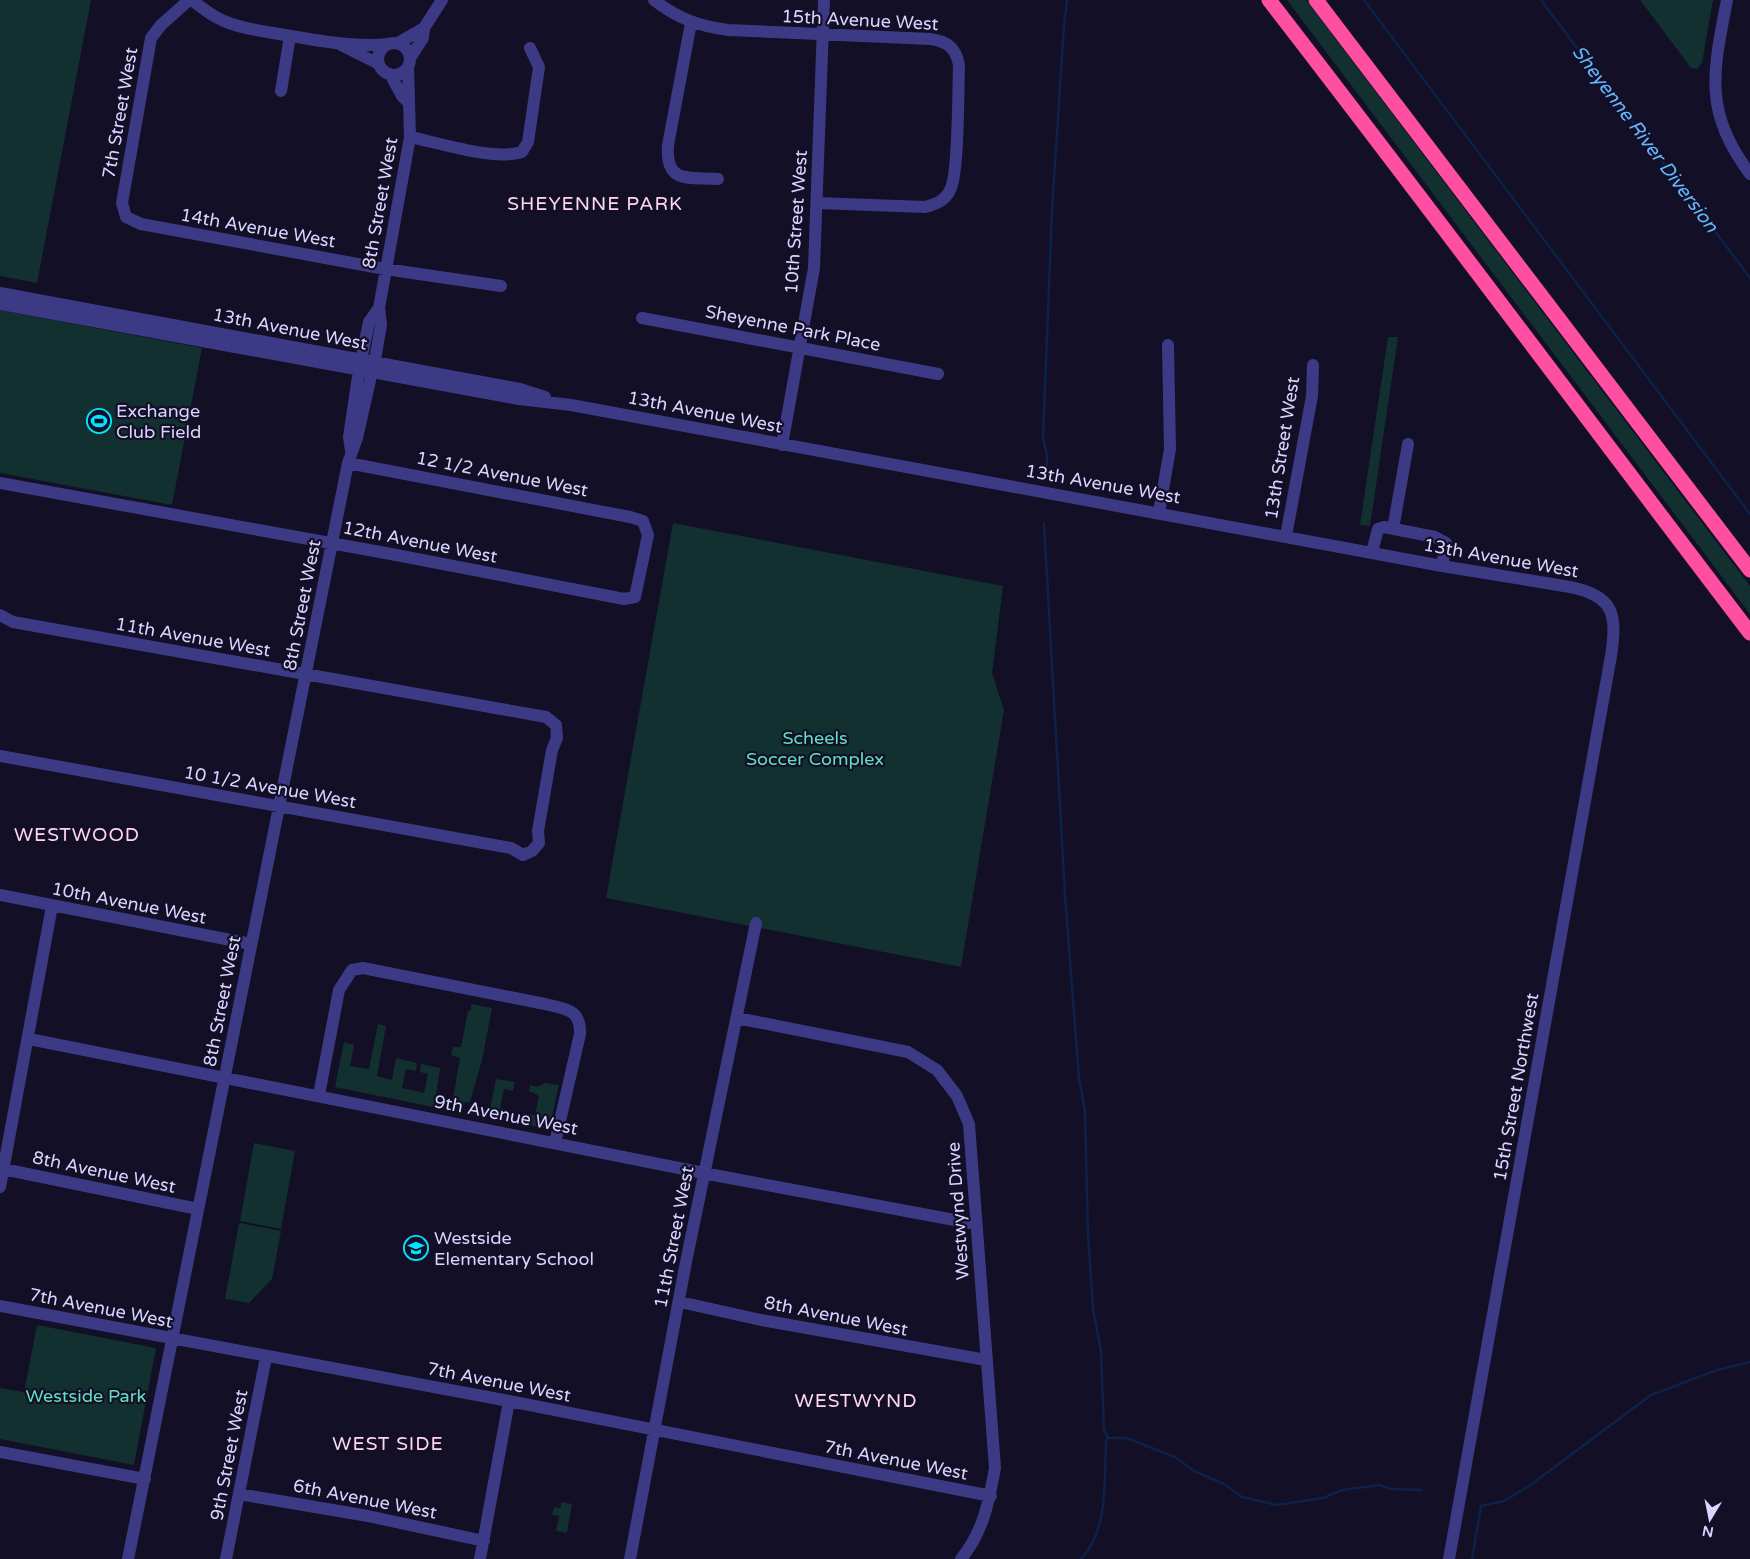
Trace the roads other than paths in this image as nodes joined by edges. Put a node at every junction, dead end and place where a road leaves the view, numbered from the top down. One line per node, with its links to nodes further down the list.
1 (191, 0): 11 (street); 24 (street, 7th Street West)
2 (442, 0): 9 (street)
3 (654, 0): 8 (street, 15th Avenue West)
4 (824, 0): 10 (street, 10th Street West)
5 (1269, 0): 49 (highway)
6 (1316, 0): 46 (highway)
7 (1726, 0): 21 (street)
8 (691, 23): 10 (street, 15th Avenue West); 22 (street)
9 (424, 28): 13 (street); 15 (street)
10 (823, 35): 23 (street, 10th Street West); 23 (street, 15th Avenue West)
11 (290, 36): 12 (street); 18 (street)
12 (339, 44): 13 (street); 16 (street)
13 (393, 44): 15 (street); 16 (street)
14 (530, 48): 20 (street)
15 (409, 62): 17 (street); 19 (street, 8th Street West)
16 (379, 64): 17 (street)
17 (390, 74): 19 (street)
18 (282, 91)
19 (409, 103): 20 (street, 8th Street West)
20 (410, 137): 25 (street, 8th Street West)
21 (1750, 174)
22 (718, 180)
23 (817, 203): 31 (street, 10th Street West)
24 (126, 217): 25 (street, 14th Avenue West)
25 (385, 269): 26 (street, 14th Avenue West); 33 (street, 8th Street West)
26 (502, 286)
27 (0, 293): 33 (street, 13th Avenue West)
28 (0, 304): 33 (street, 13th Avenue West)
29 (642, 318): 31 (street, Sheyenne Park Place)
30 (1168, 345): 39 (street)
31 (800, 348): 34 (street, Sheyenne Park Place); 36 (street, 10th Street West)
32 (1312, 365): 41 (street, 13th Street West)
33 (367, 366): 36 (street, 13th Avenue West); 37 (street, 8th Street West)
34 (938, 374)
35 (1408, 444): 40 (street)
36 (782, 445): 39 (street, 13th Avenue West)
37 (349, 457): 42 (street, 8th Street West); 43 (street, 12 1/2 Avenue West)
38 (0, 483): 42 (street, 12th Avenue West)
39 (1159, 512): 41 (street, 13th Avenue West)
40 (1393, 529): 44 (street); 45 (street)
41 (1286, 536): 44 (street, 13th Avenue West)
42 (332, 544): 43 (street, 12th Avenue West); 50 (street, 8th Street West)
43 (645, 547)
44 (1372, 552): 45 (street, 13th Avenue West)
45 (1442, 566): 48 (street, 13th Avenue West)
46 (1750, 570)
47 (0, 615): 50 (street, 11th Avenue West)
48 (1614, 620): 85 (street, 15th Street Northwest)
49 (1750, 633)
50 (306, 676): 52 (street, 8th Street West); 53 (street, 11th Avenue West)
51 (0, 756): 52 (street, 10 1/2 Avenue West)
52 (280, 807): 53 (street, 10 1/2 Avenue West); 57 (street, 8th Street West)
53 (532, 851)
54 (0, 895): 55 (street, 10th Avenue West)
55 (52, 906): 57 (street, 10th Avenue West); 59 (street)
56 (756, 923): 58 (street, 11th Street West)
57 (251, 944): 60 (street, 8th Street West)
58 (737, 1018): 64 (street, 11th Street West); 67 (street, Westwynd Drive)
59 (29, 1039): 60 (street, 9th Avenue West); 63 (street)
60 (224, 1076): 61 (street, 9th Avenue West); 66 (street, 8th Street West)
61 (319, 1094): 62 (street, 9th Avenue West); 62 (street)
62 (554, 1143): 64 (street, 9th Avenue West)
63 (3, 1169): 65 (street); 66 (street, 8th Avenue West)
64 (705, 1173): 67 (street, 9th Avenue West); 68 (street, 11th Street West)
65 (0, 1187)
66 (198, 1208): 70 (street, 8th Street West)
67 (976, 1224): 72 (street, Westwynd Drive)
68 (680, 1302): 72 (street, 8th Avenue West); 74 (street, 11th Street West)
69 (0, 1306): 70 (street, 7th Avenue West)
70 (172, 1340): 71 (street, 7th Avenue West); 76 (street, 8th Street West)
71 (266, 1357): 73 (street, 7th Avenue West); 77 (street, 9th Street West)
72 (986, 1360): 78 (street, Westwynd Drive)
73 (509, 1401): 74 (street, 7th Avenue West); 79 (street)
74 (654, 1430): 78 (street, 7th Avenue West); 83 (street, 11th Street West)
75 (0, 1452): 76 (street)
76 (146, 1479): 80 (street, 8th Street West)
77 (239, 1494): 79 (street, 6th Avenue West); 81 (street, 9th Street West)
78 (990, 1496): 84 (street, Westwynd Drive)
79 (484, 1541): 82 (street)
80 (128, 1559)
81 (226, 1559)
82 (480, 1559)
83 (630, 1559)
84 (961, 1559)
85 (1449, 1559)

